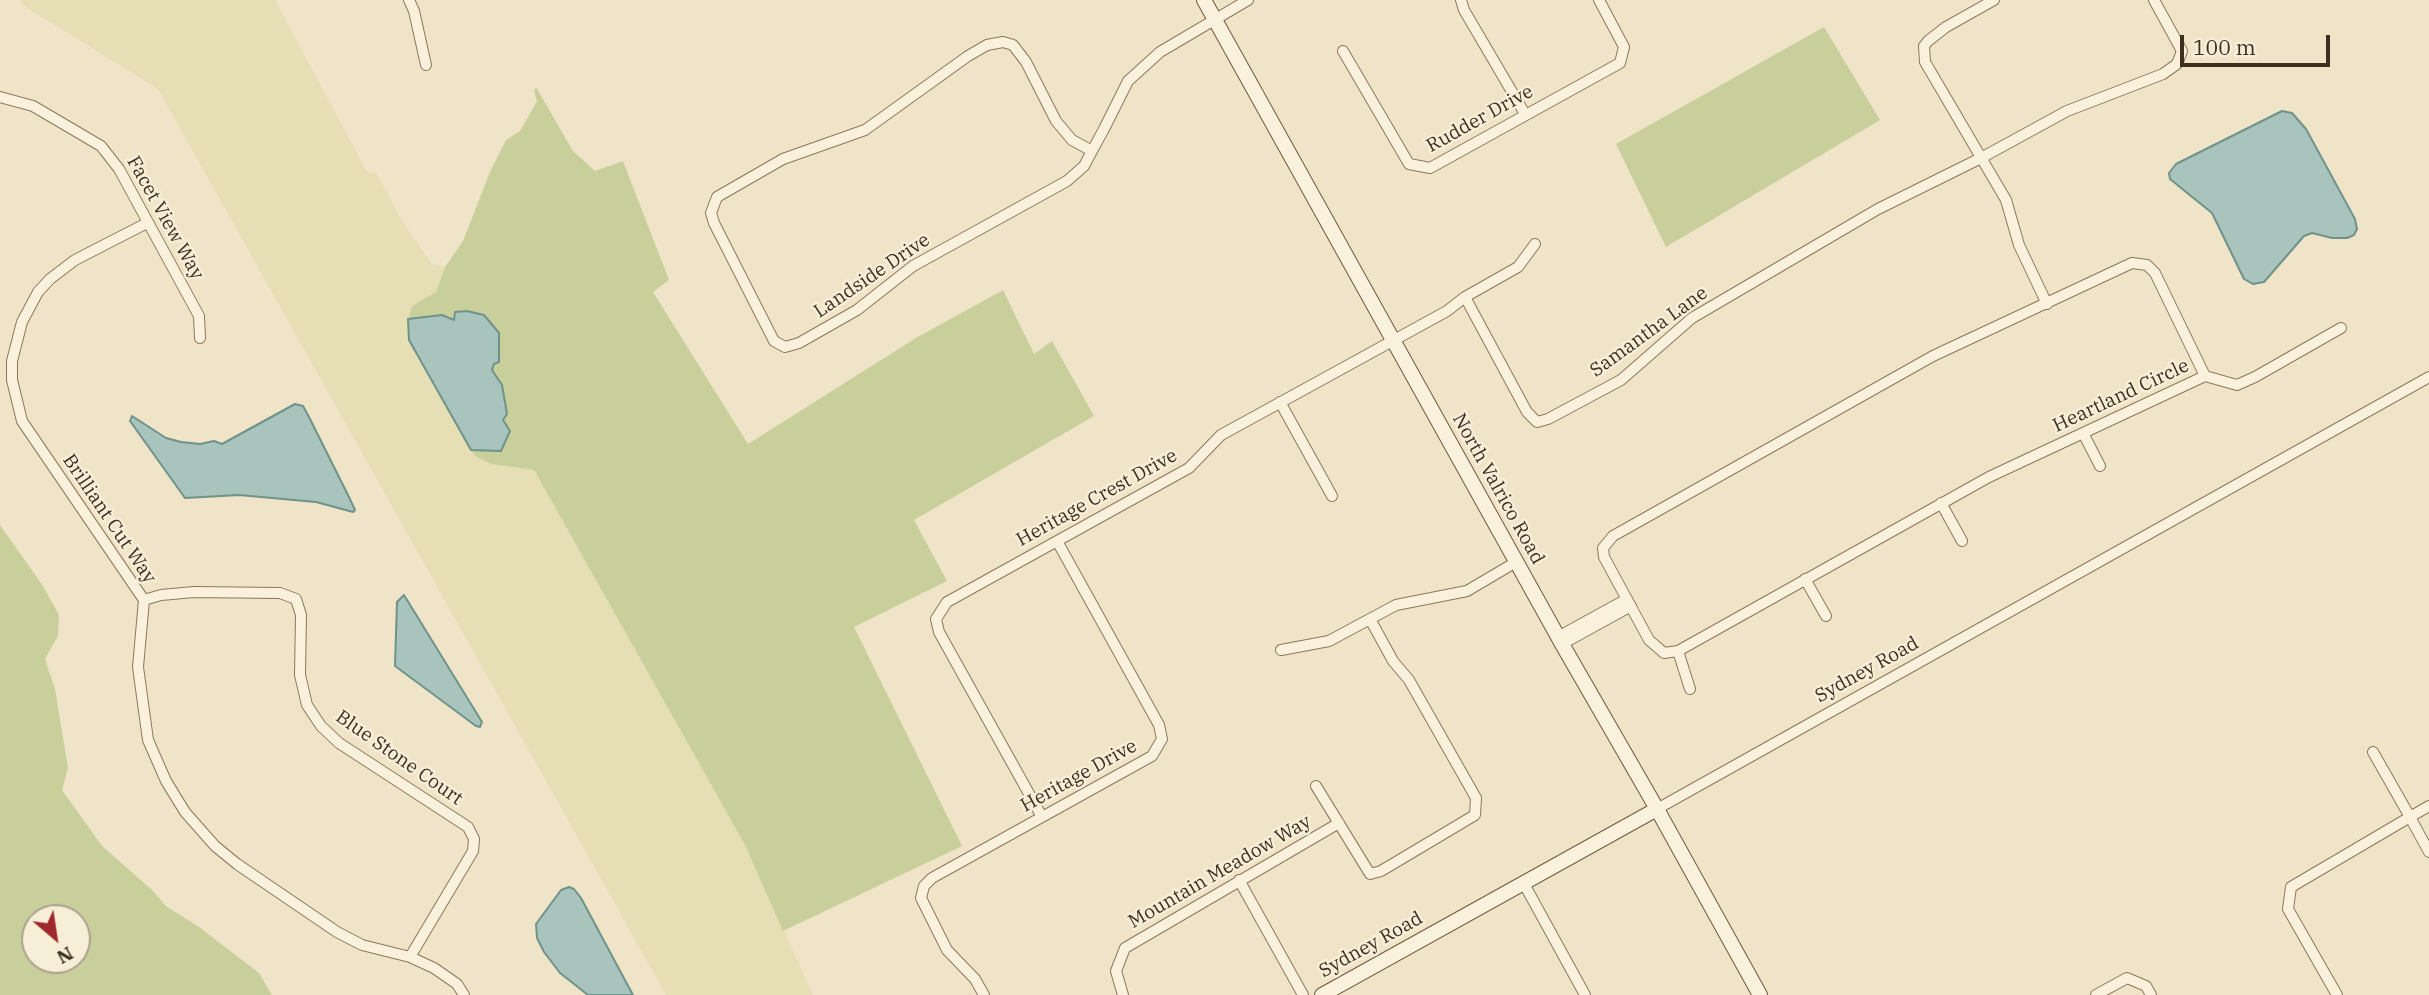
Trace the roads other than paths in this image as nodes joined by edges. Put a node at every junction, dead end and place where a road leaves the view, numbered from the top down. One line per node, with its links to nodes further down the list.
1 (408, 0): 10 (street)
2 (1204, 0): 8 (street, North Valrico Road)
3 (1248, 0): 8 (street, Landside Drive)
4 (1461, 0): 12 (street)
5 (1599, 0): 12 (street, Rudder Drive)
6 (1994, 0): 14 (street)
7 (2154, 0): 14 (street, Samantha Lane)
8 (1214, 19): 13 (street, Landside Drive); 21 (street, North Valrico Road)
9 (1343, 51): 12 (street, Rudder Drive)
10 (426, 65)
11 (0, 97): 15 (street, Facet View Way)
12 (1525, 114)
13 (1092, 151): 13 (street, Landside Drive)
14 (1981, 158): 17 (street, Samantha Lane); 18 (street)
15 (148, 223): 20 (street, Facet View Way); 33 (street, Brilliant Cut Way)
16 (1535, 244): 17 (street, Heritage Crest Drive)
17 (1465, 298): 21 (street, Heritage Crest Drive)
18 (2047, 304): 22 (street, Heartland Circle); 34 (street, Heartland Circle)
19 (2341, 328): 22 (street)
20 (200, 338)
21 (1395, 341): 24 (street, Heritage Crest Drive); 31 (street, North Valrico Road)
22 (2205, 376): 25 (street, Heartland Circle)
23 (2429, 377): 44 (street, Sydney Road)
24 (1280, 402): 27 (street); 29 (street, Heritage Crest Drive)
25 (2083, 432): 26 (street); 28 (street, Heartland Circle)
26 (2099, 466)
27 (1332, 496)
28 (1941, 503): 30 (street); 32 (street, Heartland Circle)
29 (1057, 541): 45 (street, Heritage Drive); 45 (street, Heritage Crest Drive)
30 (1962, 541)
31 (1516, 562): 36 (street); 37 (street, North Valrico Road)
32 (1805, 579): 35 (street); 39 (street, Heartland Circle)
33 (144, 600): 51 (street, Brilliant Cut Way); 51 (street, Blue Stone Court)
34 (1629, 603): 37 (street); 39 (street, Heartland Circle)
35 (1826, 616)
36 (1370, 619): 38 (street); 47 (street)
37 (1560, 641): 44 (street, North Valrico Road)
38 (1281, 650)
39 (1678, 651): 40 (street)
40 (1690, 689)
41 (2373, 752): 46 (street)
42 (1316, 786): 47 (street)
43 (2429, 806): 46 (street)
44 (1657, 809): 50 (street, Sydney Road); 58 (street, North Valrico Road)
45 (1042, 817): 53 (street, Heritage Drive)
46 (2410, 817): 48 (street); 61 (street)
47 (1339, 823): 49 (street, Mountain Meadow Way)
48 (2429, 852)
49 (1239, 880): 54 (street, Mountain Meadow Way); 55 (street)
50 (1523, 882): 56 (street, Sydney Road); 57 (street)
51 (410, 957): 52 (street, Brilliant Cut Way)
52 (464, 995)
53 (984, 995)
54 (1123, 995)
55 (1303, 995)
56 (1322, 995)
57 (1585, 995)
58 (1760, 995)
59 (2096, 995): 60 (street)
60 (2151, 995)
61 (2337, 995)

